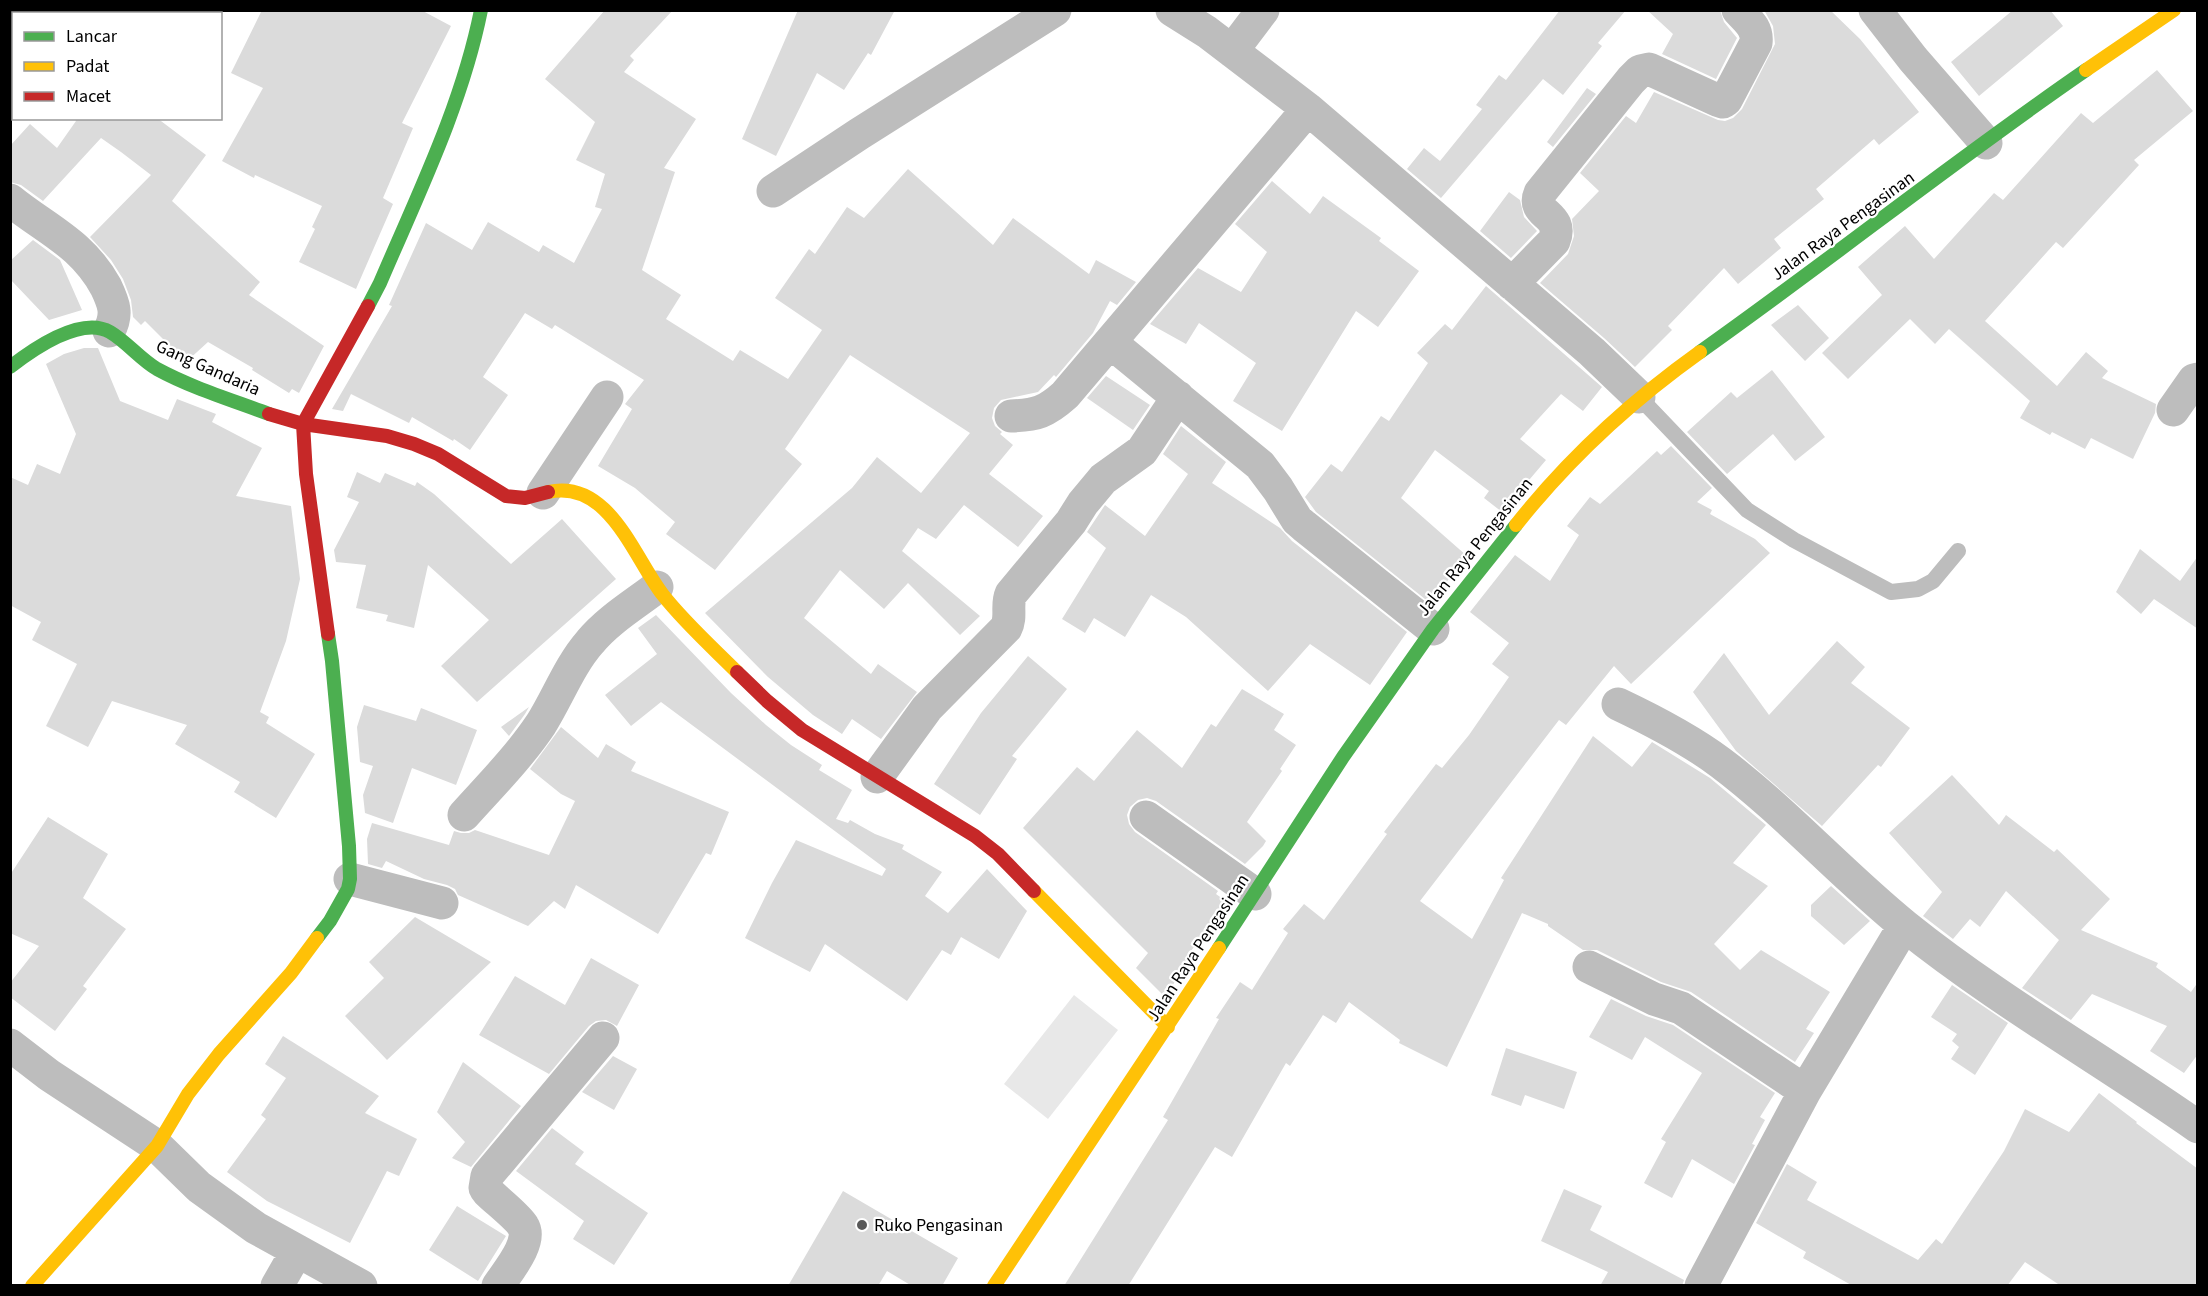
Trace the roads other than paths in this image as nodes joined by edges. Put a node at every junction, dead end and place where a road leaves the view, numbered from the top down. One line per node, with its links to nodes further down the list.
1 (481, 10): 23 (street)
2 (1055, 10): 11 (street)
3 (1172, 10): 8 (street)
4 (1263, 10): 8 (street)
5 (1738, 10): 13 (street)
6 (1875, 10): 10 (street)
7 (2174, 10): 10 (street, Jalan Raya Pengasinan)
8 (1232, 51): 9 (street)
9 (1308, 110): 13 (street); 15 (street)
10 (1986, 143): 19 (street, Jalan Raya Pengasinan)
11 (773, 192)
12 (10, 200): 14 (street)
13 (1512, 284): 19 (street)
14 (109, 331): 16 (street); 23 (street, Gang Gandaria)
15 (1110, 342): 20 (street); 22 (street)
16 (10, 367)
17 (2198, 379): 21 (street)
18 (607, 397): 24 (street)
19 (1640, 397): 25 (lane); 27 (street, Jalan Raya Pengasinan)
20 (1178, 398): 27 (street); 29 (street)
21 (2173, 410)
22 (1011, 416)
23 (303, 424): 24 (street, Gang Gandaria); 32 (street)
24 (543, 493): 26 (street, Gang Gandaria)
25 (1958, 551)
26 (657, 587): 29 (street, Gang Gandaria); 30 (street)
27 (1433, 629): 33 (street, Jalan Raya Pengasinan)
28 (1618, 704): 35 (street)
29 (877, 777): 37 (street, Gang Gandaria)
30 (464, 815)
31 (1146, 817): 33 (street)
32 (350, 879): 34 (street); 42 (street)
33 (1254, 894): 37 (street, Jalan Raya Pengasinan)
34 (442, 903)
35 (1904, 926): 40 (street); 41 (street)
36 (1589, 967): 40 (street)
37 (1168, 1027): 49 (street, Jalan Raya Pengasinan)
38 (603, 1038): 48 (street)
39 (10, 1045): 42 (street)
40 (1805, 1091): 44 (street)
41 (2198, 1127)
42 (157, 1146): 43 (street); 45 (street)
43 (297, 1251): 46 (street); 47 (street)
44 (1710, 1282)
45 (32, 1286)
46 (277, 1286)
47 (361, 1286)
48 (498, 1286)
49 (994, 1286)

